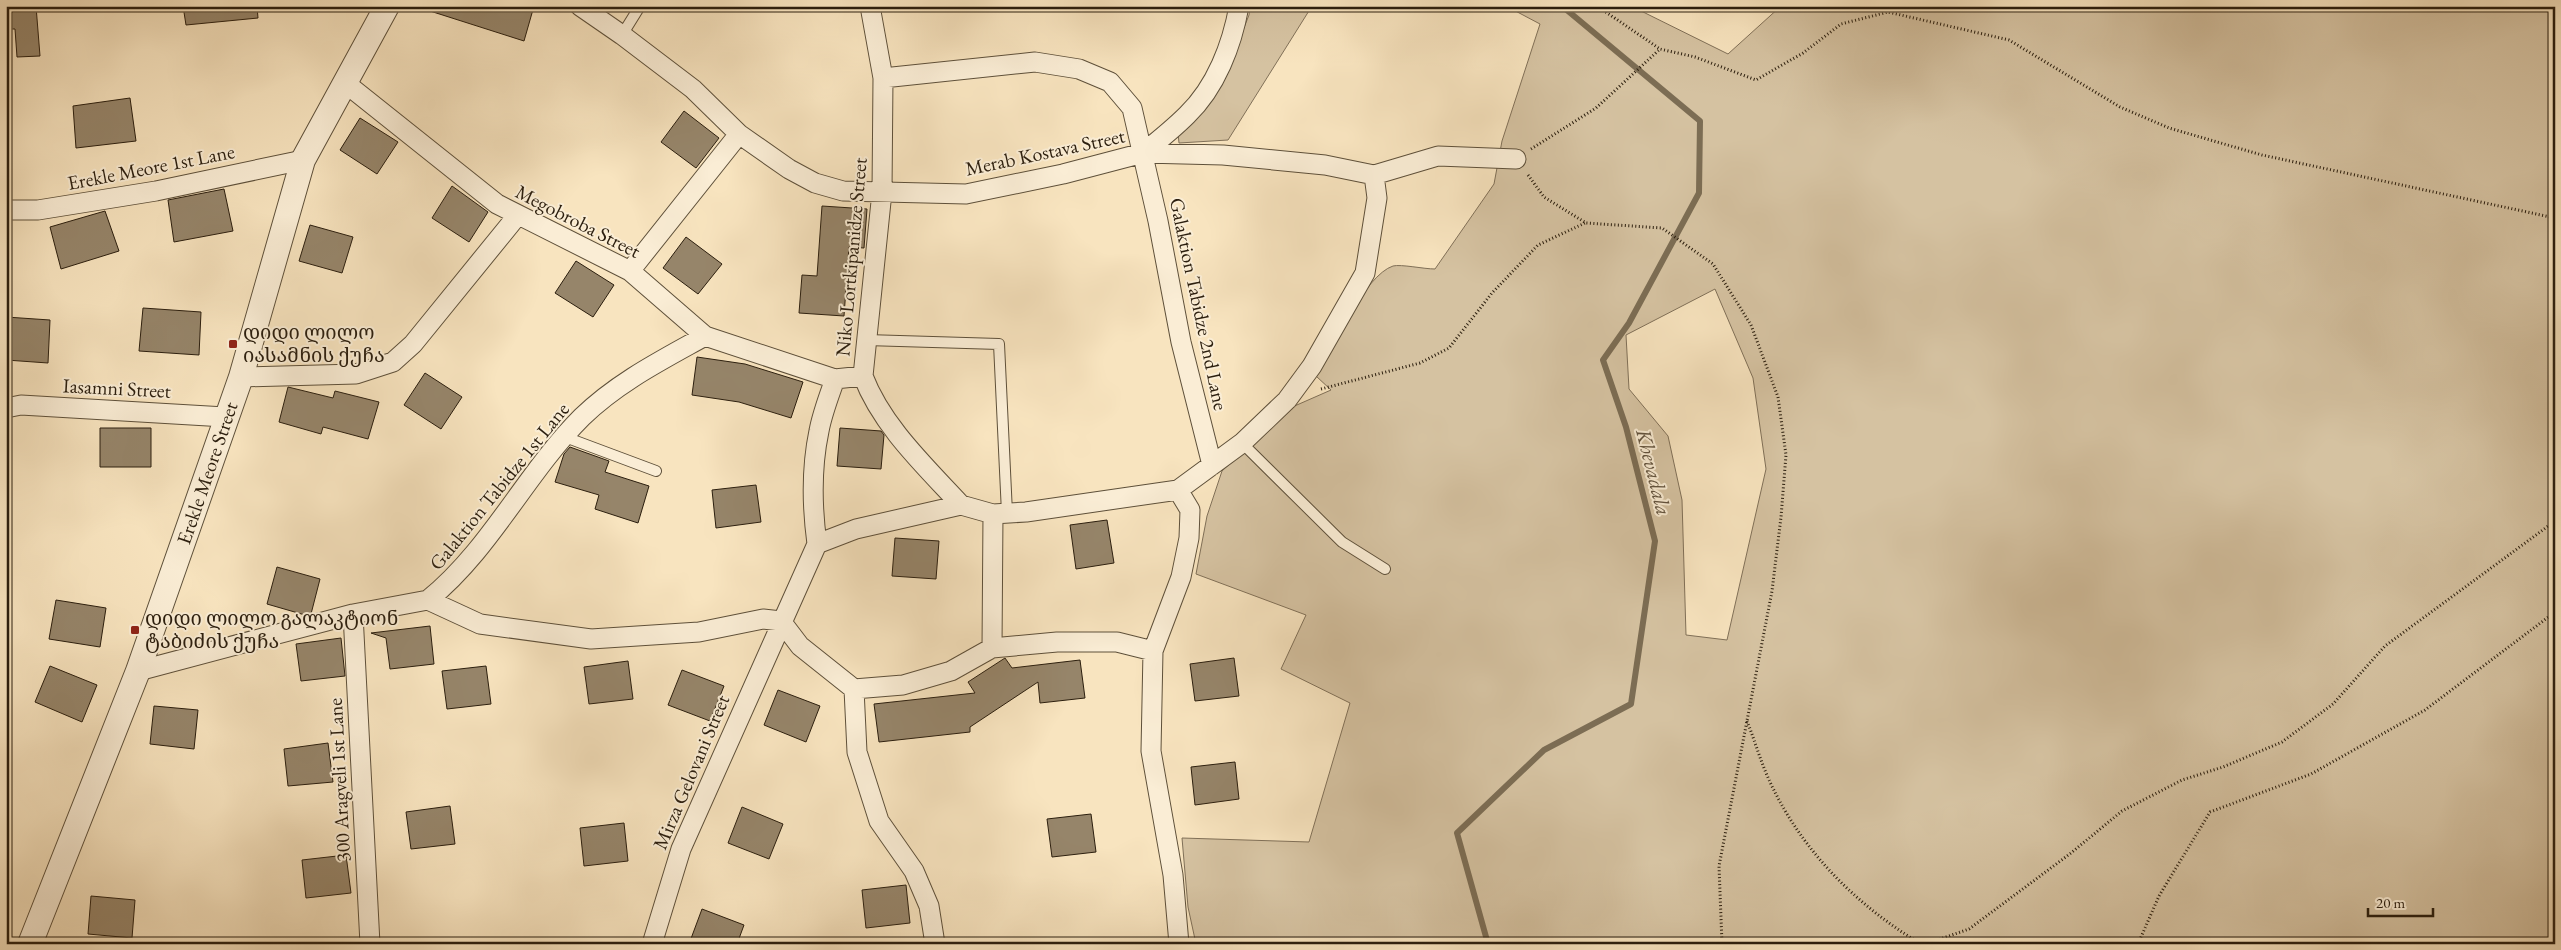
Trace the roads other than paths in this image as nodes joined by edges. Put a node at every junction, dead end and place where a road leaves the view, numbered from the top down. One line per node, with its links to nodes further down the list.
1 (387, 6): 8 (street, Erekle Meore Street)
2 (580, 6): 6 (street, Merab Kostava Street)
3 (640, 6): 6 (lane)
4 (870, 6): 7 (street, Niko Lortkipanidze Street)
5 (1239, 6): 10 (street)
6 (622, 35): 9 (street, Merab Kostava Street)
7 (883, 78): 10 (street, Galaktion Tabidze 2nd Lane); 14 (street, Niko Lortkipanidze Street)
8 (344, 82): 12 (street, Erekle Meore Street); 16 (street, Megobroba Street)
9 (739, 134): 14 (street, Merab Kostava Street); 17 (street)
10 (1143, 153): 13 (street, Merab Kostava Street); 14 (street, Merab Kostava Street); 27 (street, Galaktion Tabidze 2nd Lane)
11 (1516, 159): 13 (street, Merab Kostava Street)
12 (303, 160): 15 (street, Erekle Meore 1st Lane); 21 (street, Erekle Meore Street)
13 (1374, 175): 26 (street)
14 (882, 192): 19 (street, Niko Lortkipanidze Street)
15 (6, 210)
16 (517, 216): 17 (street, Megobroba Street); 21 (street)
17 (630, 271): 18 (street, Megobroba Street)
18 (705, 336): 22 (street, Megobroba Street); 25 (street, Galaktion Tabidze 1st Lane)
19 (866, 340): 20 (street, Niko Lortkipanidze Street); 31 (lane)
20 (863, 376): 22 (street, Niko Lortkipanidze Street); 30 (street)
21 (241, 377): 24 (street, Erekle Meore Street)
22 (835, 379): 32 (street, Niko Lortkipanidze Street)
23 (6, 408): 24 (street, Iasamni Street)
24 (225, 417): 39 (street, Erekle Meore Street)
25 (565, 437): 28 (lane); 34 (street, Galaktion Tabidze 1st Lane)
26 (1242, 443): 27 (street); 33 (lane)
27 (1212, 465): 29 (street)
28 (656, 471)
29 (1178, 490): 31 (street); 38 (street)
30 (961, 505): 31 (street); 32 (street)
31 (1000, 513): 37 (street)
32 (816, 544): 36 (street, Mirza Gelovani Street)
33 (1385, 569)
34 (428, 600): 35 (street); 36 (street)
35 (353, 614): 39 (street); 42 (street, 300 Aragveli 1st Lane)
36 (780, 621): 40 (street); 43 (street, Mirza Gelovani Street)
37 (992, 648): 38 (street); 40 (street)
38 (1153, 651): 45 (street)
39 (138, 671): 41 (street, Erekle Meore Street)
40 (854, 689): 44 (street)
41 (30, 944)
42 (370, 944)
43 (652, 944)
44 (935, 944)
45 (1179, 944)

